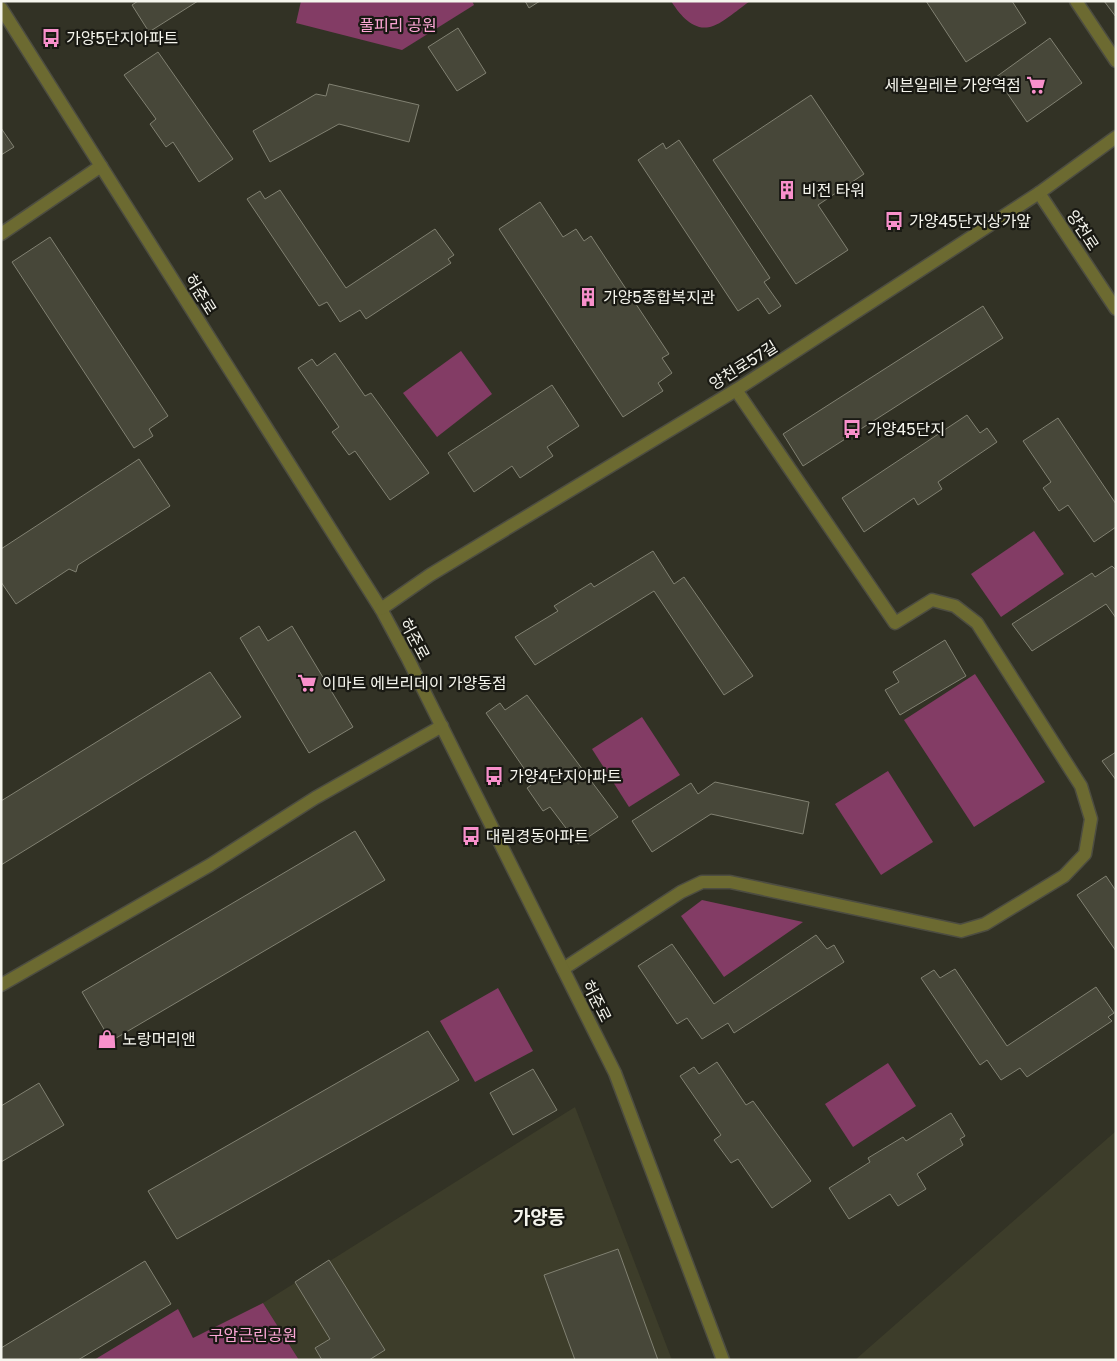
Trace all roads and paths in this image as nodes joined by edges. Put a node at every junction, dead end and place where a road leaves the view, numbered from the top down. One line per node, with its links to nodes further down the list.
1 (1076, 1): 3 (street)
2 (1, 8): 5 (street, 허준로)
3 (1116, 61)
4 (1116, 137): 6 (street, 양천로57길)
5 (102, 166): 7 (street); 10 (street, 허준로)
6 (1039, 193): 8 (street, 양천로); 9 (street, 양천로57길)
7 (1, 234)
8 (1116, 309)
9 (736, 390): 10 (street, 양천로57길); 12 (street)
10 (381, 609): 11 (street, 허준로)
11 (442, 726): 12 (street, 허준로); 13 (street)
12 (563, 969): 14 (street, 허준로)
13 (1, 985)
14 (723, 1360)

